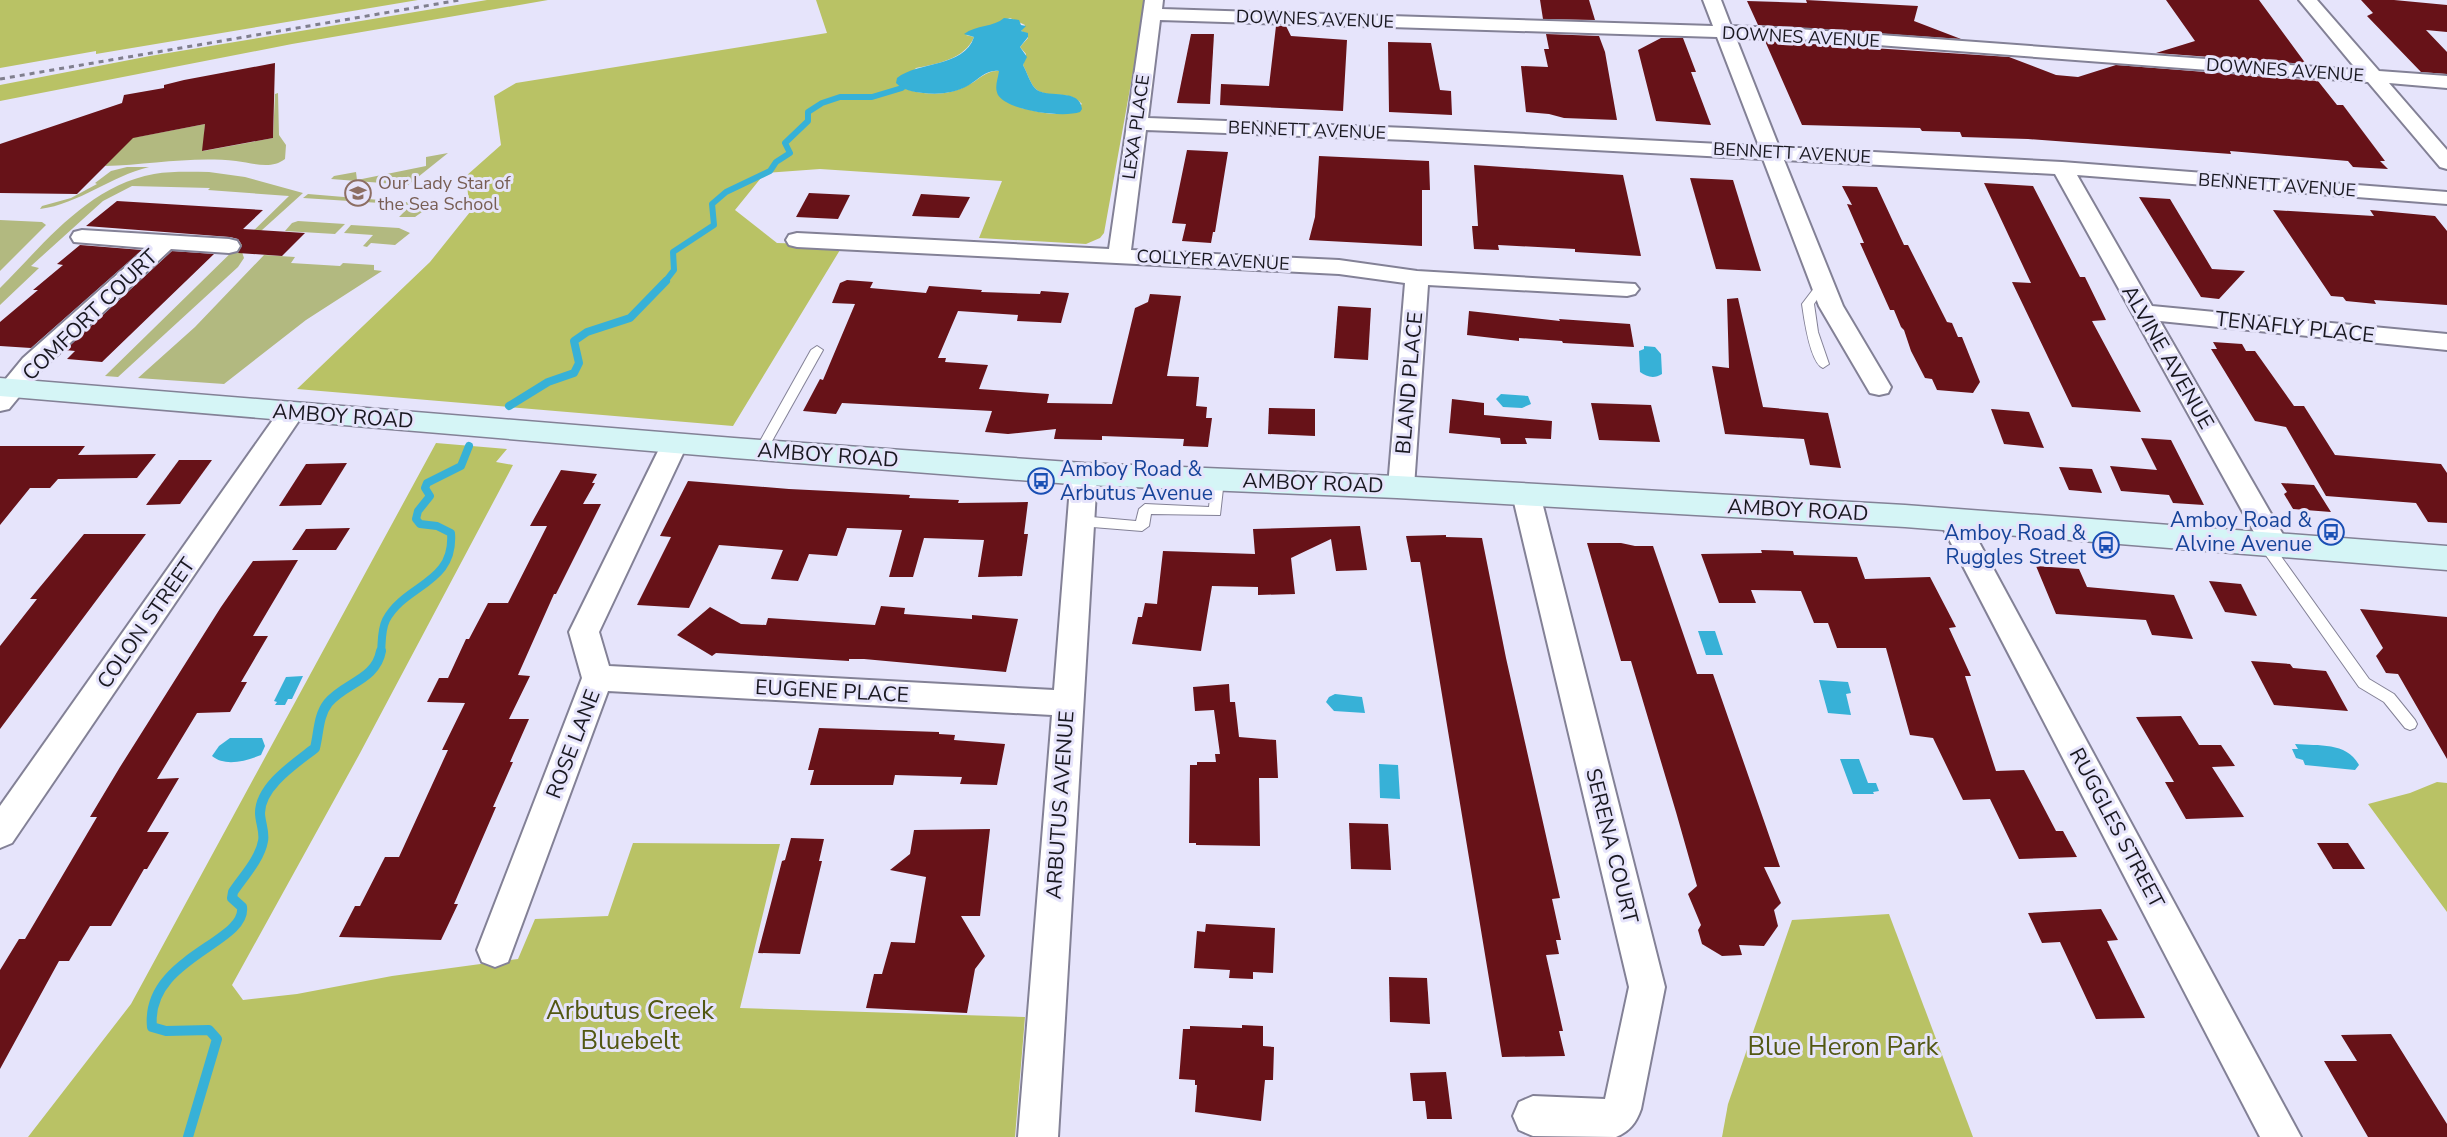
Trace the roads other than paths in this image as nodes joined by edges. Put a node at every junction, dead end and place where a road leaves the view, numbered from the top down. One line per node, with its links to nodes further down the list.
1 (1712, 0): 4 (street)
2 (2308, 0): 5 (street)
3 (1154, 7): 4 (street, DOWNES AVENUE); 7 (street, LEXA PLACE)
4 (1724, 32): 5 (street, DOWNES AVENUE); 8 (street)
5 (2374, 77): 6 (street, DOWNES AVENUE); 9 (street)
6 (2447, 82)
7 (1137, 124): 8 (street, BENNETT AVENUE); 16 (street, LEXA PLACE)
8 (1773, 152): 10 (street, BENNETT AVENUE); 18 (street)
9 (2447, 163)
10 (2062, 168): 11 (street, BENNETT AVENUE); 20 (street, ALVINE AVENUE)
11 (2447, 198)
12 (82, 237): 14 (street, COMFORT COURT)
13 (797, 240): 16 (street, COLLYER AVENUE)
14 (166, 242): 15 (street, COMFORT COURT); 25 (street, COMFORT COURT)
15 (229, 246)
16 (1119, 255): 17 (street, COLLYER AVENUE)
17 (1418, 278): 19 (street, COLLYER AVENUE); 31 (street, BLAND PLACE)
18 (1822, 285): 23 (lane); 24 (street)
19 (1627, 289)
20 (2142, 312): 21 (street, TENAFLY PLACE); 35 (street, ALVINE AVENUE)
21 (2447, 342)
22 (817, 350): 28 (lane)
23 (1823, 364)
24 (1879, 387)
25 (5, 392): 26 (main road, AMBOY ROAD)
26 (291, 413): 27 (main road, AMBOY ROAD); 40 (street, COLON STREET)
27 (675, 443): 28 (main road, AMBOY ROAD); 37 (street, ROSE LANE)
28 (761, 450): 29 (main road, AMBOY ROAD)
29 (1084, 474): 30 (main road, AMBOY ROAD); 34 (street, ARBUTUS AVENUE)
30 (1218, 480): 31 (main road, AMBOY ROAD); 34 (lane)
31 (1401, 487): 32 (main road, AMBOY ROAD)
32 (1526, 494): 33 (main road, AMBOY ROAD); 42 (street, SERENA COURT)
33 (1953, 520): 35 (main road, AMBOY ROAD); 44 (street, RUGGLES STREET)
34 (1080, 521): 38 (street, ARBUTUS AVENUE)
35 (2270, 544): 36 (main road, AMBOY ROAD); 39 (lane)
36 (2447, 558)
37 (597, 678): 38 (street, EUGENE PLACE); 41 (street, ROSE LANE)
38 (1066, 703): 43 (street, ARBUTUS AVENUE)
39 (2410, 724)
40 (0, 833)
41 (495, 950)
42 (1533, 1116)
43 (1038, 1137)
44 (2281, 1137)

